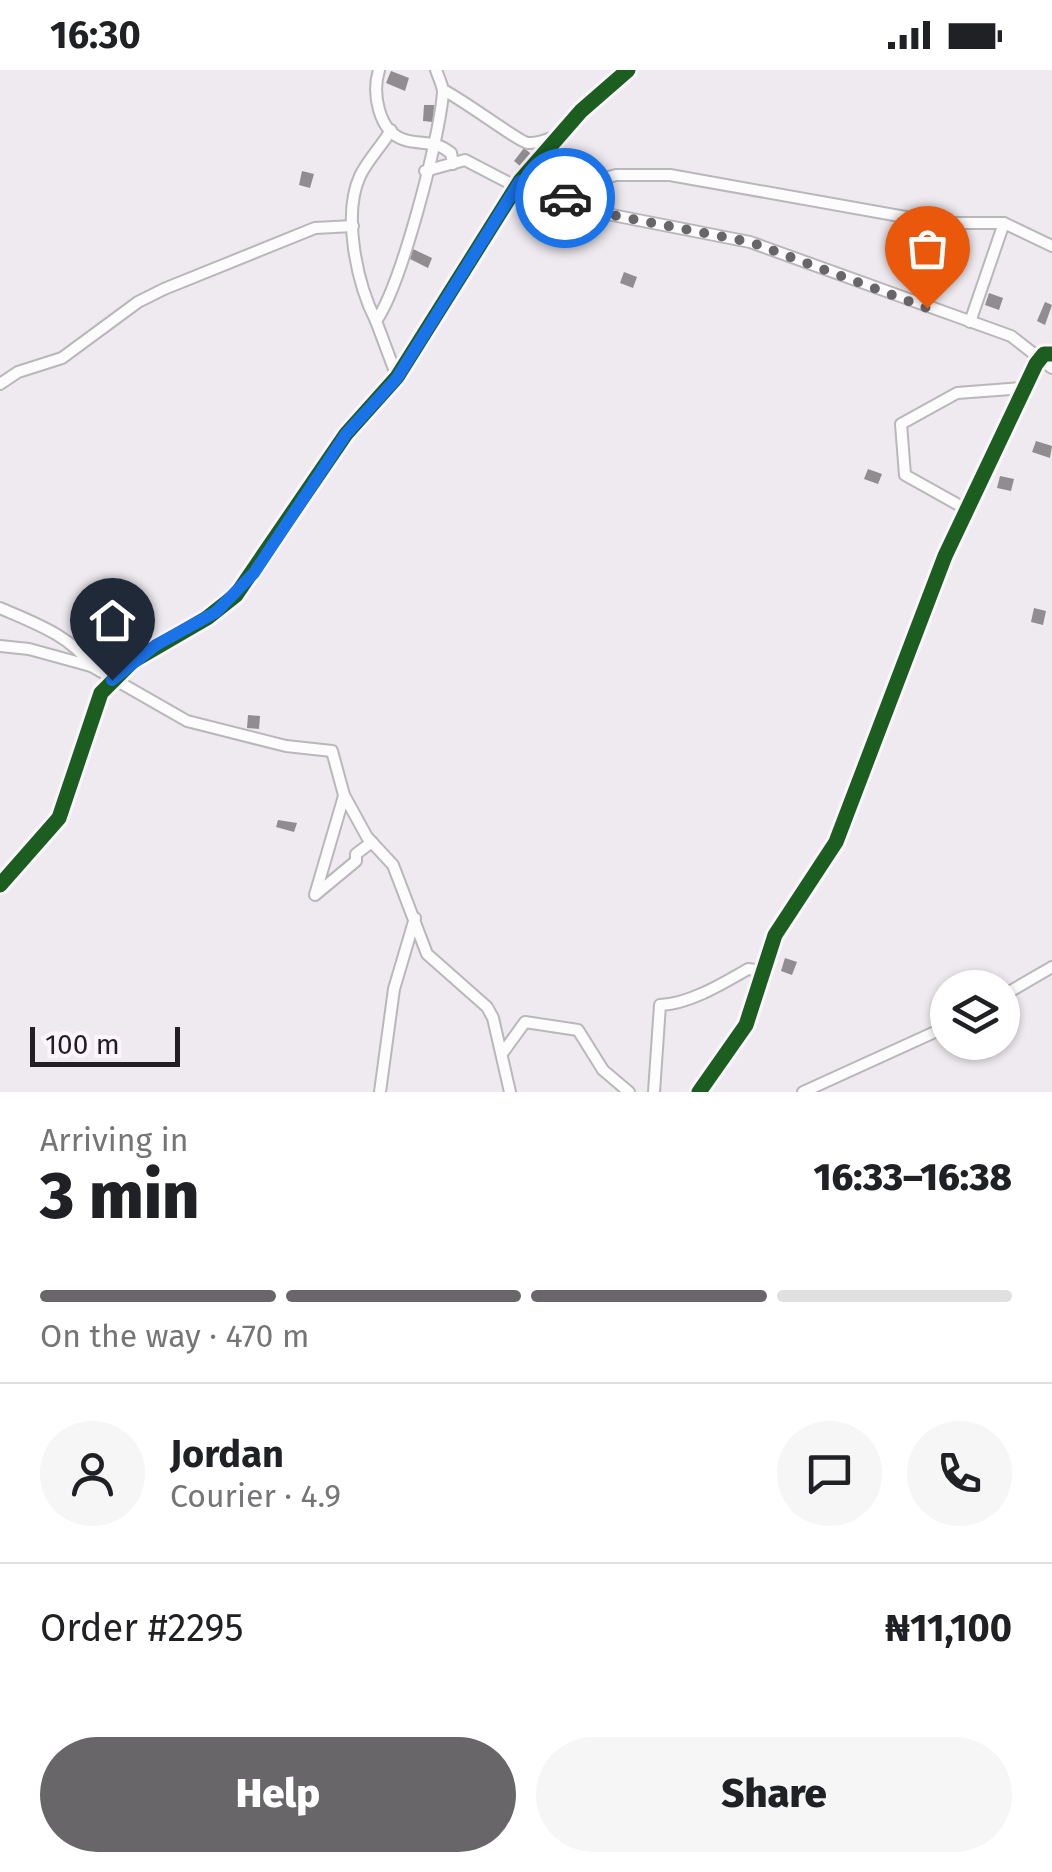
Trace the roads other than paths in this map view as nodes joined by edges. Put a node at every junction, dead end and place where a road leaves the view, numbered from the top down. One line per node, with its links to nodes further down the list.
1 (379, 70): 5 (street)
2 (436, 70): 4 (street)
3 (628, 70): 6 (street)
4 (444, 90): 6 (street); 7 (street)
5 (391, 130): 7 (street); 13 (street)
6 (560, 135): 10 (street)
7 (432, 142): 8 (street); 9 (street)
8 (453, 164): 9 (street); 10 (street)
9 (425, 171): 15 (street)
10 (520, 185): 11 (street); 20 (street)
11 (554, 193): 12 (street); 16 (street)
12 (1004, 223): 14 (street); 16 (street)
13 (354, 226): 15 (street); 21 (street)
14 (1052, 246)
15 (376, 321): 20 (street)
16 (970, 322): 18 (street)
17 (1052, 354): 18 (street)
18 (1038, 359): 19 (street); 22 (street)
19 (1052, 368)
20 (397, 378): 27 (street)
21 (0, 384)
22 (1023, 388): 23 (street); 23 (street)
23 (966, 509): 33 (street)
24 (0, 608): 26 (street)
25 (0, 646): 26 (street)
26 (91, 666): 27 (street)
27 (112, 680): 28 (street); 30 (street)
28 (344, 795): 29 (street); 29 (street)
29 (372, 842): 31 (street)
30 (0, 885)
31 (415, 917): 36 (street); 37 (street)
32 (1052, 967): 34 (street)
33 (764, 972): 40 (street); 41 (street)
34 (1020, 986)
35 (930, 1034): 42 (street)
36 (504, 1052): 38 (street); 39 (street)
37 (380, 1092)
38 (510, 1092)
39 (629, 1092)
40 (654, 1092)
41 (699, 1092)
42 (804, 1092)

